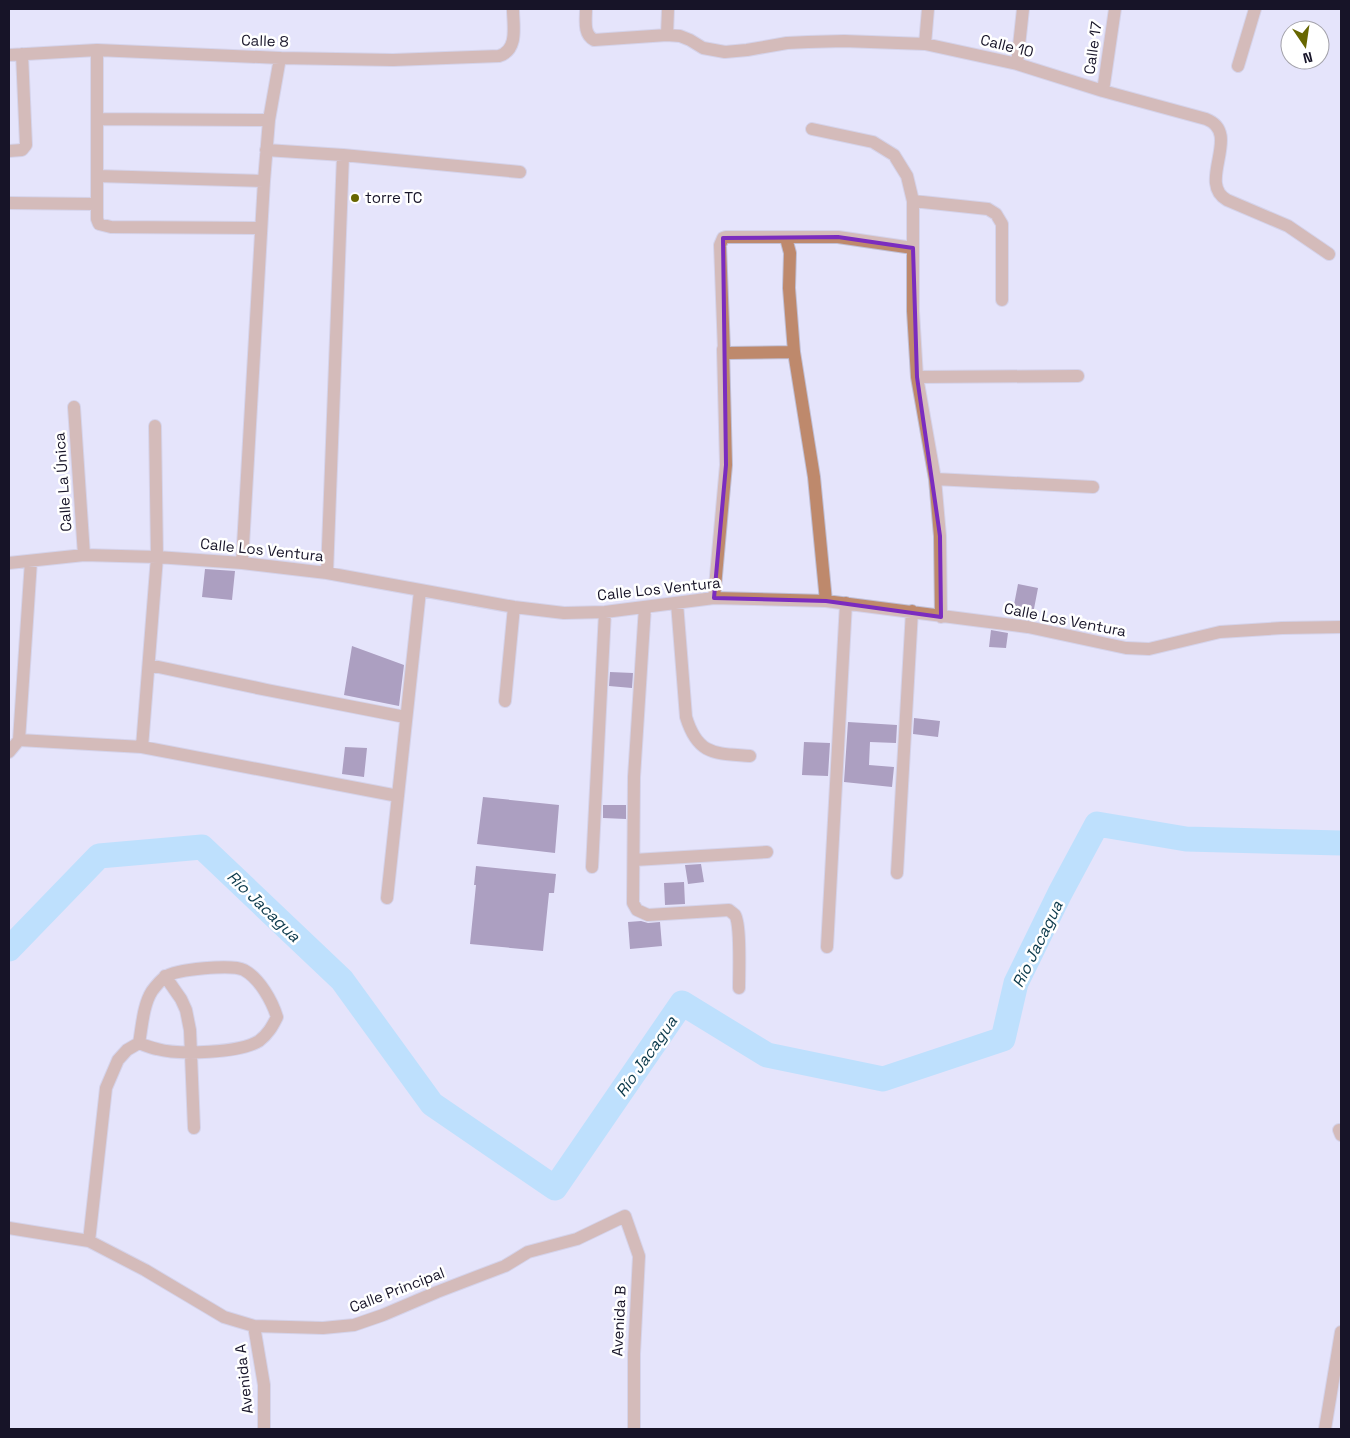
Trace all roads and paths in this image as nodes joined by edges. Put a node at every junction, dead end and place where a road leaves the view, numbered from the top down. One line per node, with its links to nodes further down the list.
1 (513, 9): 13 (street, Calle 8)
2 (586, 9): 8 (street, Calle 10)
3 (668, 9): 8 (street)
4 (928, 9): 9 (street)
5 (1023, 9): 14 (street)
6 (1115, 9): 16 (street, Calle 17)
7 (1255, 9): 15 (street)
8 (667, 35): 9 (street, Calle 10)
9 (925, 44): 14 (street, Calle 10)
10 (97, 50): 11 (street, Calle 8); 13 (street, Calle 8); 17 (street)
11 (22, 54): 12 (street, Calle 8); 21 (street)
12 (9, 55)
13 (280, 58): 18 (street)
14 (1017, 64): 16 (street, Calle 10)
15 (1238, 66)
16 (1103, 91): 32 (street, Calle 10)
17 (97, 119): 18 (street); 24 (street)
18 (269, 120): 20 (street)
19 (812, 129): 26 (street)
20 (266, 150): 22 (street); 25 (street)
21 (9, 151)
22 (343, 155): 23 (street); 47 (street)
23 (520, 172)
24 (98, 176): 25 (street); 28 (street)
25 (264, 181): 29 (street)
26 (913, 201): 31 (street); 33 (street)
27 (9, 203): 28 (street)
28 (97, 204): 29 (street)
29 (260, 228): 46 (street)
30 (786, 238): 31 (street); 34 (street); 35 (street)
31 (912, 248): 37 (street)
32 (1329, 254)
33 (1002, 300)
34 (723, 350): 35 (street); 49 (street)
35 (794, 352): 50 (street)
36 (1078, 376): 37 (street)
37 (917, 377): 40 (street)
38 (74, 407): 42 (street, Calle La Única)
39 (155, 426): 43 (street)
40 (935, 479): 41 (street); 57 (street)
41 (1093, 487)
42 (84, 556): 43 (street, Calle Los Ventura); 44 (street, Calle Los Ventura)
43 (157, 556): 46 (street, Calle Los Ventura); 59 (street)
44 (30, 561): 45 (street, Calle Los Ventura); 62 (street)
45 (9, 563)
46 (242, 563): 47 (street, Calle Los Ventura)
47 (327, 573): 48 (street, Calle Los Ventura)
48 (420, 590): 53 (street, Calle Los Ventura); 61 (street)
49 (714, 598): 50 (street, Calle Los Ventura); 51 (street, Calle Los Ventura)
50 (826, 601): 52 (street, Calle Los Ventura)
51 (677, 603): 54 (street, Calle Los Ventura); 65 (street)
52 (846, 603): 55 (street, Calle Los Ventura); 72 (street)
53 (514, 607): 56 (street, Calle Los Ventura); 60 (street)
54 (645, 607): 56 (street, Calle Los Ventura); 68 (street)
55 (912, 611): 57 (street, Calle Los Ventura); 70 (street)
56 (605, 612): 69 (street)
57 (941, 617): 58 (street, Calle Los Ventura)
58 (1341, 627)
59 (149, 665): 61 (street); 63 (street)
60 (505, 701)
61 (406, 717): 66 (street)
62 (19, 740): 63 (street); 64 (street)
63 (142, 747): 66 (street)
64 (9, 752)
65 (750, 756)
66 (398, 796): 71 (street)
67 (767, 852): 68 (street)
68 (634, 860): 74 (street)
69 (592, 867)
70 (897, 873)
71 (387, 898)
72 (827, 947)
73 (165, 976): 75 (street); 76 (street); 76 (street)
74 (739, 988)
75 (138, 1043): 76 (street); 80 (street)
76 (191, 1051): 77 (street)
77 (194, 1128)
78 (625, 1216): 81 (street, Calle Principal); 84 (street, Avenida B)
79 (9, 1228): 80 (street, Calle Principal)
80 (89, 1241): 81 (street, Calle Principal)
81 (254, 1326): 83 (street, Avenida A)
82 (1341, 1332): 85 (street)
83 (264, 1429)
84 (634, 1429)
85 (1325, 1429)

